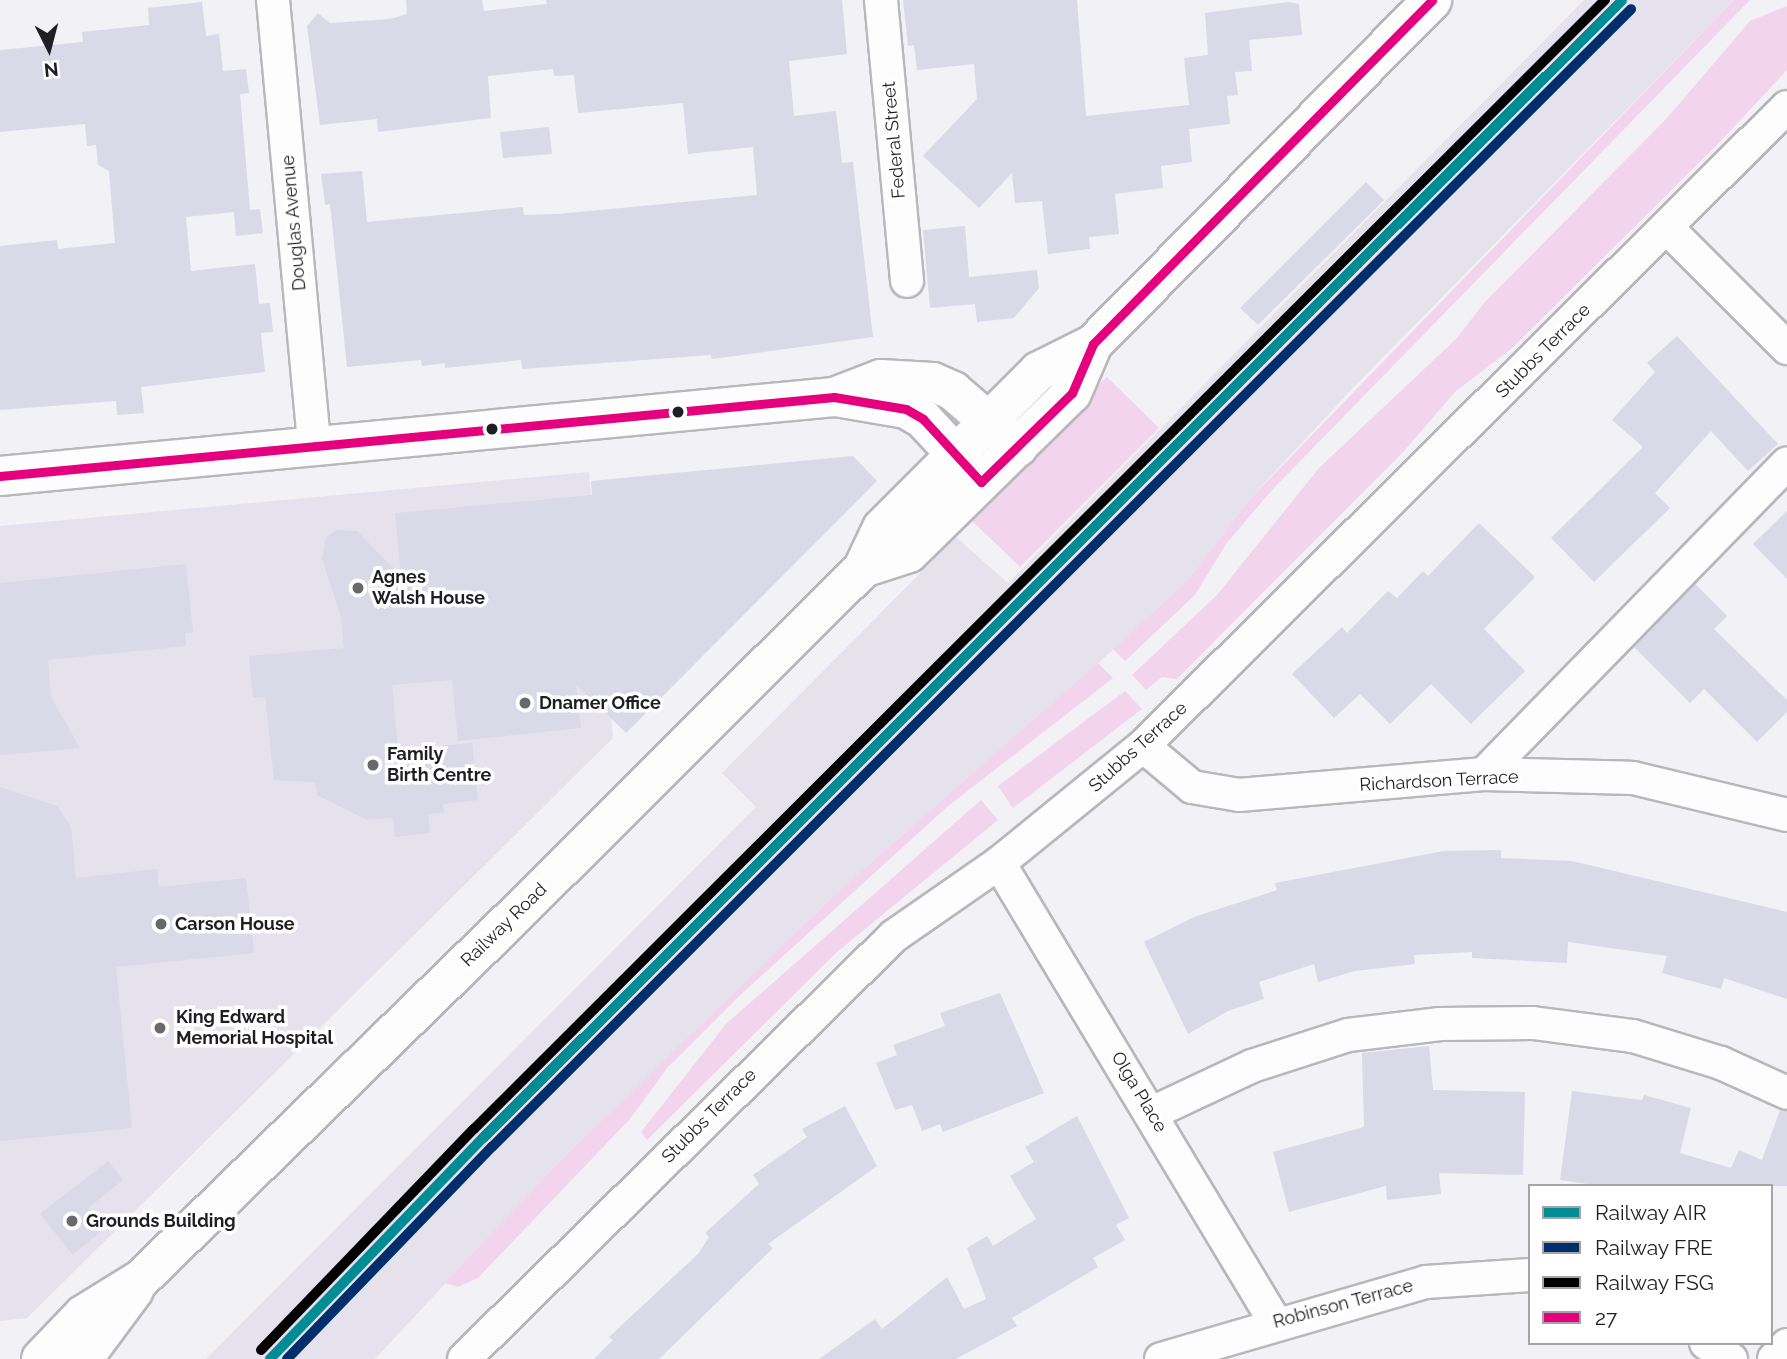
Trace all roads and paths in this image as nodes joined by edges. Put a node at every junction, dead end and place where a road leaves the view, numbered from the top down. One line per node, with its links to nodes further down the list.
1 (273, 0): 10 (street, Douglas Avenue)
2 (881, 0): 6 (street, Federal Street)
3 (1432, 0): 9 (main road, Railway Road)
4 (1787, 107): 5 (street, Stubbs Terrace)
5 (1667, 228): 7 (street); 14 (street, Stubbs Terrace)
6 (907, 281)
7 (1787, 348)
8 (834, 397): 9 (main road); 10 (main road); 12 (main road)
9 (1004, 435): 12 (main road, Railway Road)
10 (314, 446): 13 (main road)
11 (1787, 463): 15 (street)
12 (969, 469): 21 (main road, Railway Road)
13 (0, 476)
14 (1143, 747): 15 (street, Richardson Terrace); 17 (street, Stubbs Terrace)
15 (1484, 774): 16 (street, Richardson Terrace)
16 (1787, 815)
17 (999, 863): 19 (street, Olga Place); 27 (street, Stubbs Terrace)
18 (1787, 1093): 19 (street)
19 (1152, 1113): 22 (street, Olga Place)
20 (1528, 1275): 22 (street, Robinson Terrace)
21 (141, 1279): 25 (main road, Railway Road); 26 (main road, Railway Road)
22 (1275, 1322): 28 (street, Robinson Terrace)
23 (1709, 1345): 29 (street)
24 (1787, 1345): 30 (street)
25 (41, 1359)
26 (83, 1359)
27 (464, 1359)
28 (1161, 1359)
29 (1731, 1359)
30 (1774, 1359)

